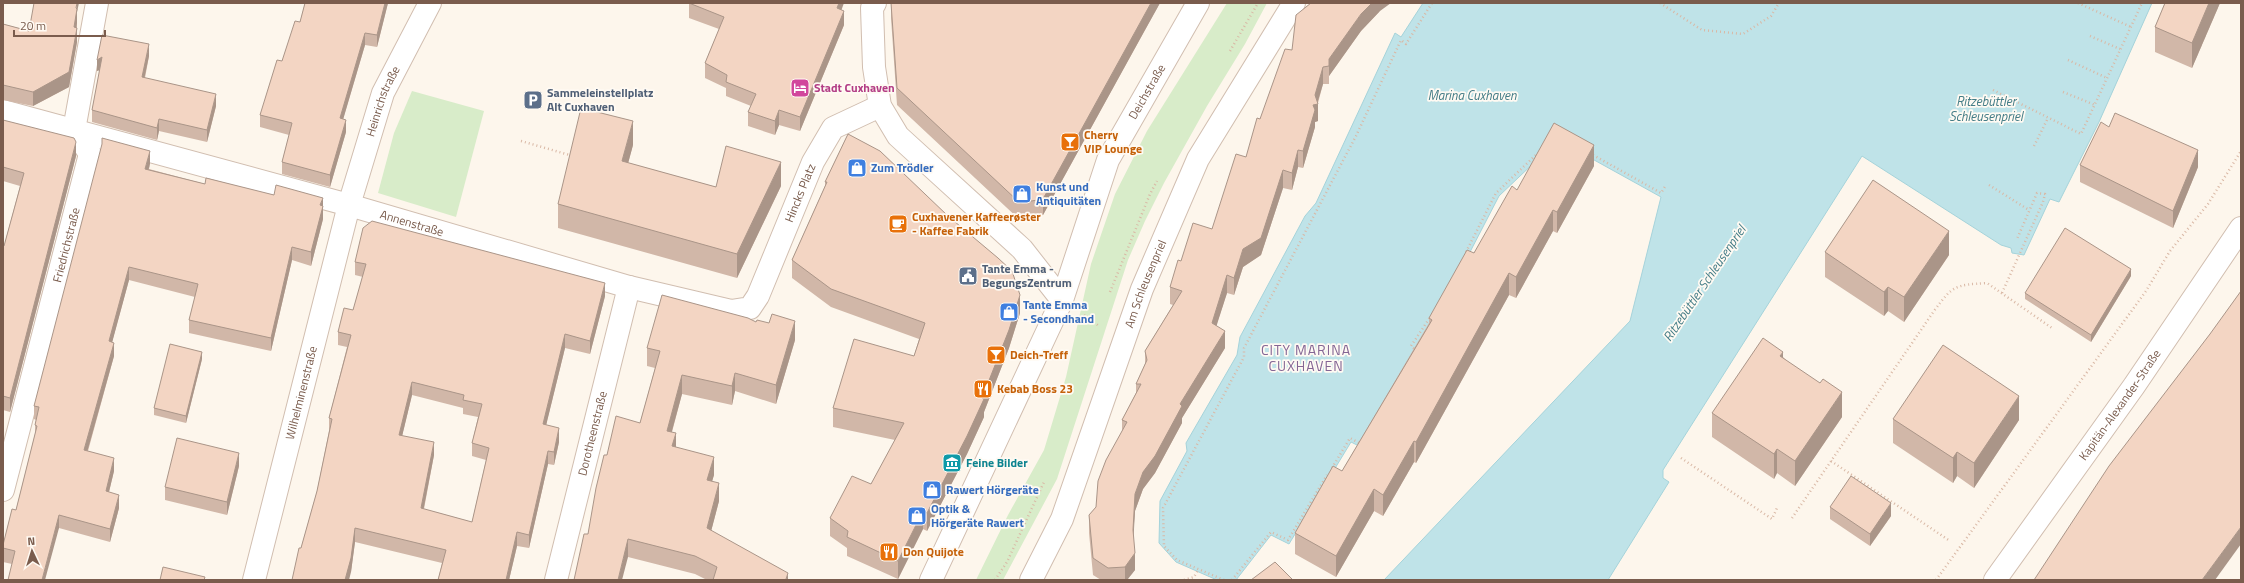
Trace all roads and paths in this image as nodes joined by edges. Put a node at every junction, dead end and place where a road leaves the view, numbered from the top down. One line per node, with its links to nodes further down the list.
1 (97, 3): 22 (street)
2 (430, 3): 31 (street, Heinrichstraße)
3 (875, 3): 19 (street)
4 (1198, 3): 38 (street, Deichstraße)
5 (1294, 3): 54 (street, Am Schleusenpriel)
6 (1432, 3): 50 (path)
7 (1660, 3): 8 (path)
8 (1779, 3)
9 (2078, 3): 11 (path)
10 (2142, 3): 11 (path)
11 (2131, 28): 13 (path)
12 (2090, 36): 13 (path)
13 (2120, 50): 15 (path)
14 (2068, 60): 15 (path)
15 (2107, 78): 18 (path)
16 (1993, 90): 21 (path)
17 (2063, 92): 18 (path)
18 (2094, 105): 21 (path)
19 (880, 106): 38 (street); 39 (street, Hincks Platz)
20 (3, 111): 22 (street, Annenstraße)
21 (2048, 118): 24 (path)
22 (74, 130): 31 (street, Annenstraße); 46 (street, Friedrichstraße)
23 (521, 141): 28 (path)
24 (2034, 146)
25 (1540, 151): 35 (path)
26 (2241, 151): 58 (path)
27 (1592, 154): 29 (path)
28 (575, 157)
29 (1666, 184)
30 (1989, 185): 32 (path)
31 (349, 205): 36 (street, Annenstraße); 51 (street, Wilhelminenstraße)
32 (2030, 210): 34 (path); 37 (path)
33 (2241, 228): 59 (street, Kapitän-Alexander-Straße)
34 (2017, 239)
35 (1464, 257)
36 (629, 287): 39 (street, Annenstraße); 52 (street, Dorotheenstraße)
37 (2002, 293): 41 (path); 45 (path)
38 (1062, 300): 53 (street, Deichstraße)
39 (750, 308)
40 (1434, 312): 42 (path)
41 (2052, 328)
42 (1414, 359)
43 (1366, 438): 57 (path)
44 (1681, 458): 47 (path)
45 (1831, 461): 48 (path); 49 (path)
46 (3, 490)
47 (1778, 508)
48 (1792, 518)
49 (1950, 541)
50 (1198, 570): 55 (path); 56 (path)
51 (254, 580)
52 (556, 580)
53 (931, 580)
54 (1031, 580)
55 (1184, 580)
56 (1224, 580)
57 (1232, 580)
58 (1936, 580)
59 (1995, 580)

